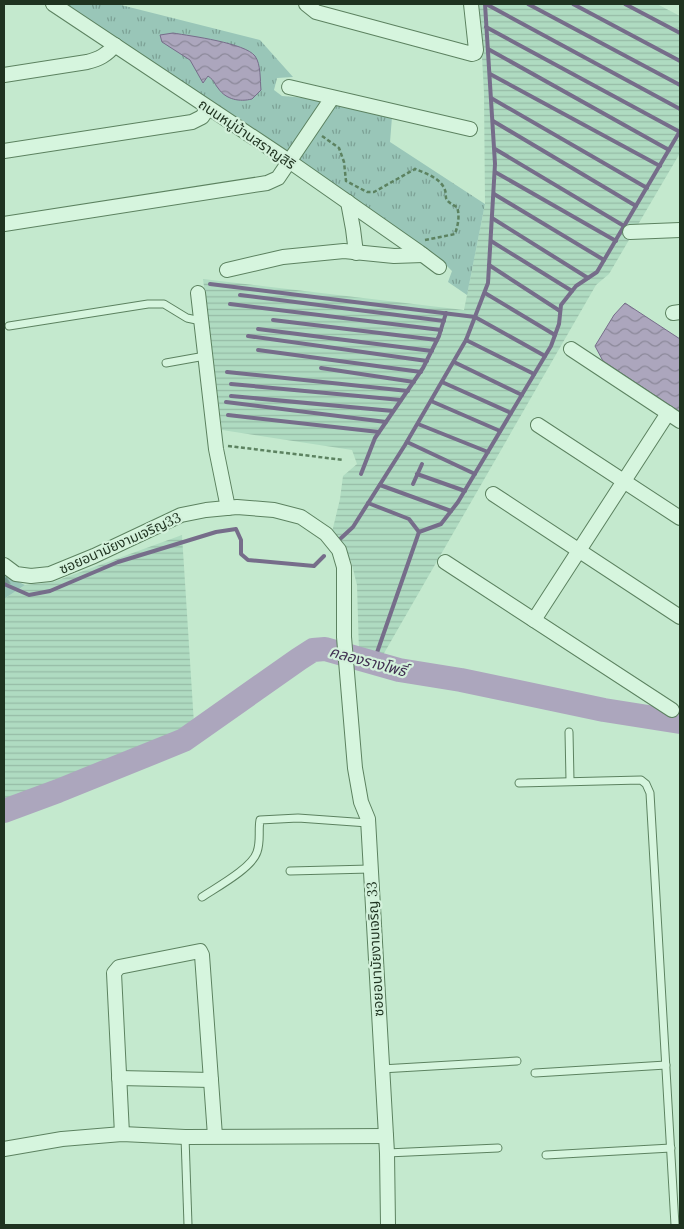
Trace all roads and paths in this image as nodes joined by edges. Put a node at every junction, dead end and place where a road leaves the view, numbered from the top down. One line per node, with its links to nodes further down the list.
1 (53, 4): 4 (street, ถนนหมู่บ้านสราญสิริ)
2 (306, 4): 3 (street)
3 (471, 4)
4 (115, 45): 5 (street); 8 (street, ถนนหมู่บ้านสราญสิริ)
5 (4, 75)
6 (289, 87): 7 (street)
7 (332, 98): 9 (street); 10 (street)
8 (208, 108): 11 (street); 12 (street, ถนนหมู่บ้านสราญสิริ)
9 (311, 128): 12 (street); 17 (path)
10 (470, 128)
11 (4, 151)
12 (289, 161): 13 (street, ถนนหมู่บ้านสราญสิริ); 14 (street)
13 (348, 202): 17 (street, ถนนหมู่บ้านสราญสิริ); 18 (street)
14 (4, 224)
15 (680, 230): 16 (street)
16 (630, 232)
17 (418, 251): 18 (street); 19 (street, ถนนหมู่บ้านสราญสิริ)
18 (356, 252): 20 (street)
19 (439, 267)
20 (227, 270)
21 (198, 293): 22 (street)
22 (201, 321): 23 (lane); 25 (street)
23 (9, 326)
24 (571, 349): 27 (street)
25 (205, 356): 26 (lane); 30 (street)
26 (166, 363)
27 (668, 413): 28 (street); 32 (street)
28 (680, 421)
29 (538, 425): 32 (street)
30 (215, 445): 31 (path); 34 (street)
31 (344, 460)
32 (624, 481): 35 (street); 36 (street)
33 (493, 494): 36 (street)
34 (228, 508): 38 (street, ซอยอนามัยงามเจริญ33); 41 (street, ซอยอนามัยงามเจริญ33)
35 (680, 518)
36 (579, 550): 39 (street); 40 (street)
37 (444, 562): 40 (street)
38 (4, 565)
39 (680, 617)
40 (534, 620): 42 (street)
41 (347, 675): 46 (street, ซอยอนามัยงามเจริญ 33)
42 (672, 710)
43 (569, 732): 44 (lane)
44 (570, 780): 45 (lane); 51 (lane)
45 (519, 783)
46 (368, 824): 47 (street, ซอยอนามัยงามเจริญ 33); 49 (lane)
47 (370, 869): 48 (lane); 52 (street, ซอยอนามัยงามเจริญ 33)
48 (290, 871)
49 (202, 897)
50 (517, 1061): 52 (lane)
51 (666, 1065): 53 (lane); 61 (lane)
52 (381, 1069): 58 (street, ซอยอนามัยงามเจริญ 33)
53 (535, 1073)
54 (119, 1078): 55 (street); 55 (street); 56 (street)
55 (211, 1080): 57 (street)
56 (122, 1134): 59 (street); 62 (street)
57 (215, 1136): 58 (street); 59 (street)
58 (386, 1136): 63 (street, ซอยอนามัยงามเจริญ 33)
59 (185, 1137): 65 (lane)
60 (498, 1148): 63 (lane)
61 (671, 1148): 64 (lane); 67 (lane)
62 (4, 1149)
63 (387, 1153): 66 (street, ซอยอนามัยงามเจริญ 33)
64 (546, 1155)
65 (188, 1225)
66 (388, 1225)
67 (675, 1225)

